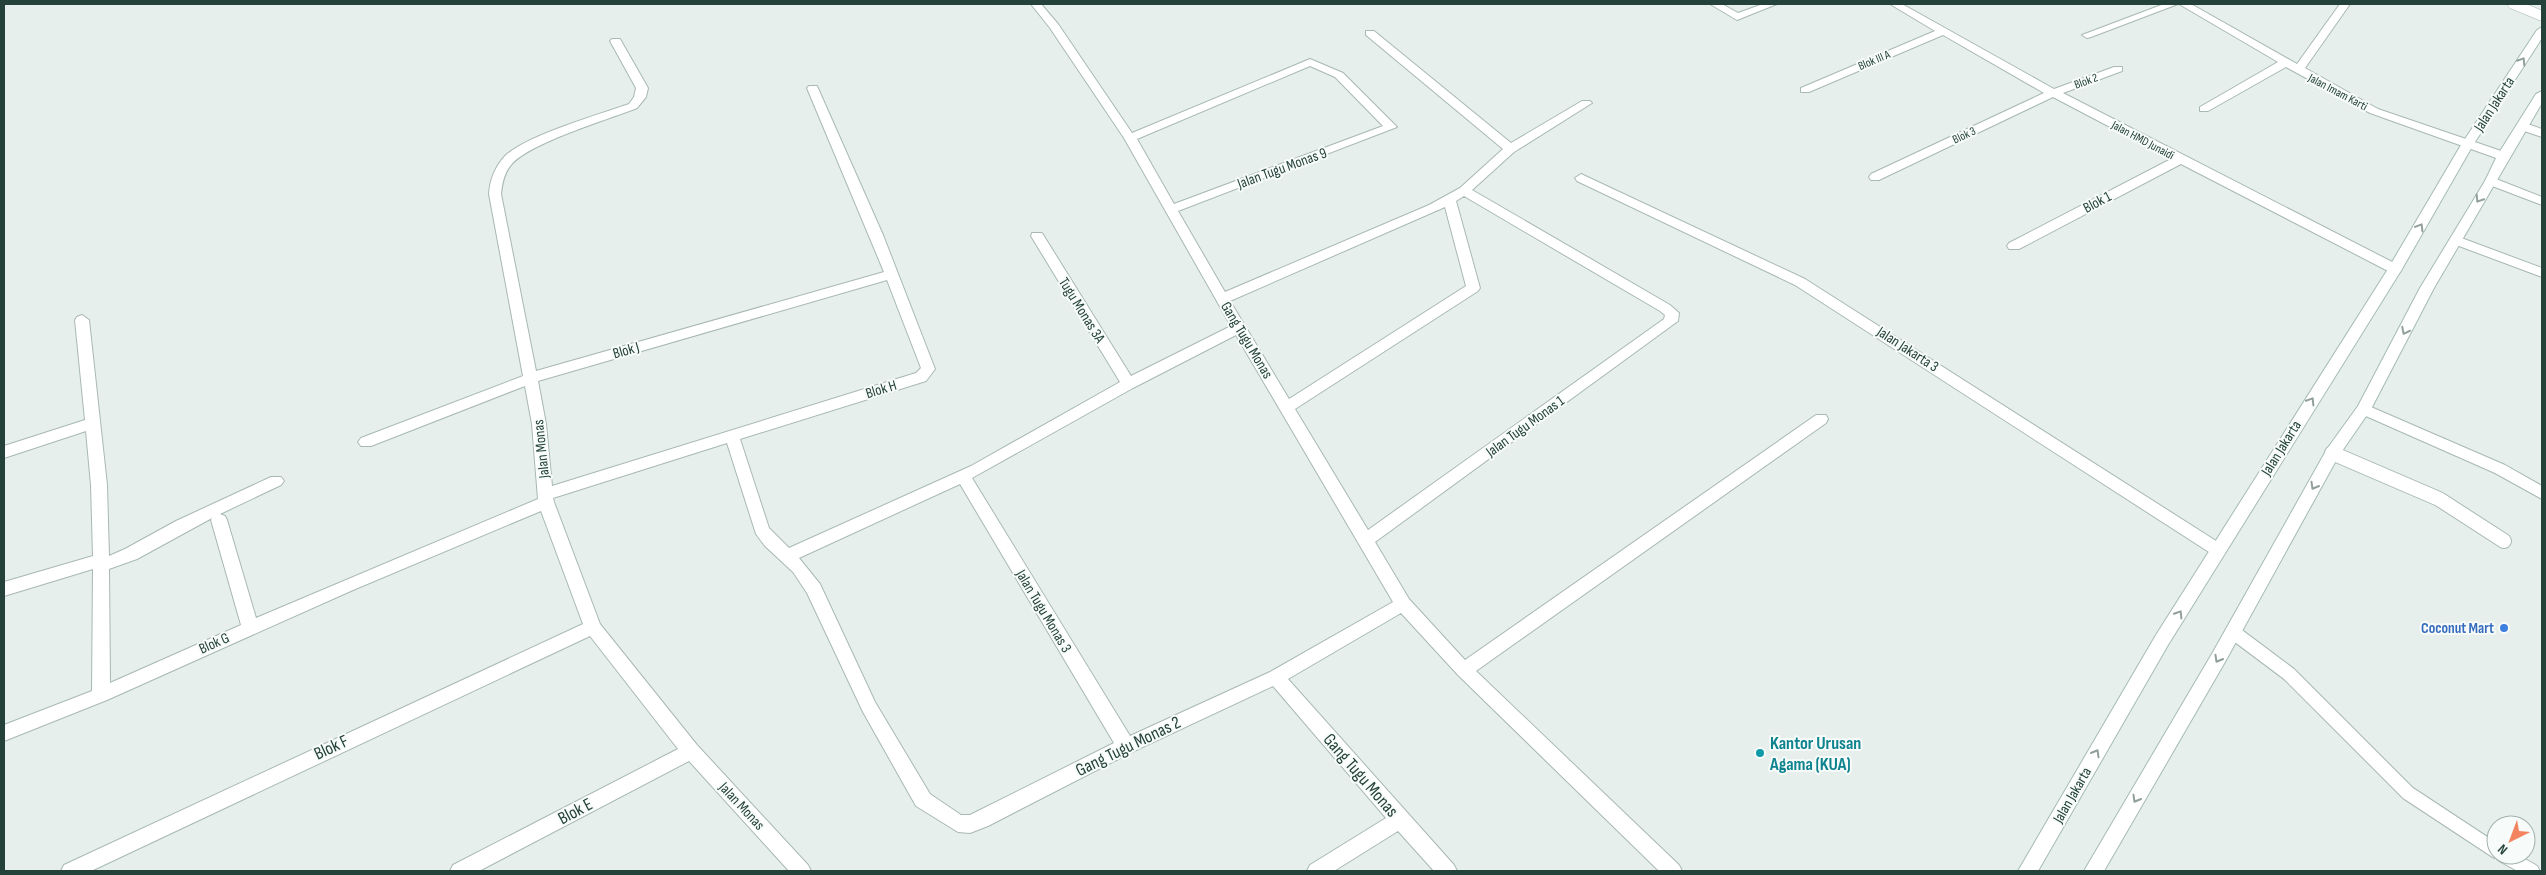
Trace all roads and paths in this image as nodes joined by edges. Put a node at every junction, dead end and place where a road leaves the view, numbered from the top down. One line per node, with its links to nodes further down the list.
1 (1036, 4): 27 (street, Gang Tugu Monas)
2 (1715, 4): 3 (street)
3 (1772, 4)
4 (1916, 4): 9 (street)
5 (2173, 4): 14 (street)
6 (2184, 4): 16 (street, Jalan Imam Karti)
7 (2345, 4): 18 (street)
8 (2513, 4): 10 (lane)
9 (1899, 6): 12 (street, Jalan HMD Junaidi)
10 (2542, 16)
11 (2542, 30): 28 (street, Jalan Jakarta, one-way to 11)
12 (1944, 31): 20 (street, Blok III A); 21 (street, Jalan HMD Junaidi)
13 (1370, 33): 29 (street)
14 (2087, 35)
15 (616, 41): 48 (street, Jalan Monas)
16 (2286, 64): 18 (street, Jalan Imam Karti); 24 (street)
17 (2118, 69): 21 (street, Blok 2)
18 (2298, 70): 28 (street, Jalan Imam Karti)
19 (812, 88): 44 (street)
20 (1805, 90)
21 (2053, 93): 31 (street, Jalan HMD Junaidi); 32 (street, Blok 3)
22 (2542, 94): 25 (street)
23 (1586, 103): 29 (street)
24 (2204, 109)
25 (2522, 126): 26 (street); 30 (street)
26 (2542, 133)
27 (1130, 138): 38 (street, Gang Tugu Monas); 38 (street, Jalan Tugu Monas 9)
28 (2467, 145): 30 (street, Jalan Imam Karti); 42 (street, Jalan Jakarta, one-way to 28)
29 (1510, 149): 35 (street)
30 (2503, 156): 34 (street)
31 (2180, 159): 41 (street, Blok 1); 42 (street, Jalan HMD Junaidi)
32 (1875, 177)
33 (1581, 178): 65 (street, Jalan Jakarta 3)
34 (2491, 181): 37 (street); 40 (street, one-way to 40)
35 (1464, 191): 36 (street); 63 (street, Jalan Tugu Monas 1)
36 (1449, 199): 45 (street); 50 (street)
37 (2542, 201)
38 (1173, 209): 45 (street, Gang Tugu Monas)
39 (1037, 236): 49 (street, Tugu Monas 3A)
40 (2456, 240): 43 (street); 51 (street, one-way to 51)
41 (2014, 246)
42 (2395, 269): 65 (street, Jalan Jakarta, one-way to 42)
43 (2542, 273)
44 (892, 274): 48 (street, Blok J); 54 (street, Blok H)
45 (1222, 299): 47 (street, Gang Tugu Monas)
46 (82, 320): 53 (street)
47 (1239, 328): 49 (street); 50 (street, Gang Tugu Monas)
48 (531, 378): 55 (street, Blok J); 61 (street, Jalan Monas)
49 (1128, 384): 58 (street)
50 (1287, 407): 63 (street, Gang Tugu Monas)
51 (2364, 409): 57 (street); 60 (street)
52 (1821, 420): 73 (street)
53 (92, 422): 56 (street); 67 (street)
54 (732, 436): 61 (street, Blok G); 66 (street)
55 (366, 442)
56 (4, 452)
57 (2332, 454): 64 (lane); 72 (street, one-way to 72)
58 (963, 476): 66 (street); 77 (street, Jalan Tugu Monas 3)
59 (276, 481): 67 (street)
60 (2542, 493)
61 (546, 498): 70 (street, Blok G); 71 (street, Jalan Monas)
62 (219, 520): 70 (street)
63 (1366, 540): 69 (street, Gang Tugu Monas)
64 (2504, 541)
65 (2218, 550): 87 (street, Jalan Jakarta, one-way to 65)
66 (787, 556): 77 (street, Gang Tugu Monas 2)
67 (100, 563): 68 (street); 75 (street)
68 (4, 589)
69 (1402, 604): 73 (street, Gang Tugu Monas); 74 (street, Gang Tugu Monas 2)
70 (250, 627): 75 (street, Blok G)
71 (593, 627): 78 (street, Jalan Monas); 81 (street, Blok F)
72 (2233, 632): 80 (lane); 88 (street, one-way to 88)
73 (1464, 670): 86 (street, Gang Tugu Monas)
74 (1276, 676): 77 (street, Gang Tugu Monas 2); 79 (street, Gang Tugu Monas)
75 (101, 695): 76 (street, Blok G)
76 (4, 733)
77 (1126, 746)
78 (690, 750): 82 (street, Blok E); 83 (street, Jalan Monas)
79 (1400, 820): 84 (street); 85 (street, Gang Tugu Monas)
80 (2486, 844)
81 (71, 871)
82 (460, 871)
83 (801, 871)
84 (1317, 871)
85 (1447, 871)
86 (1672, 871)
87 (2028, 871)
88 (2094, 871)

